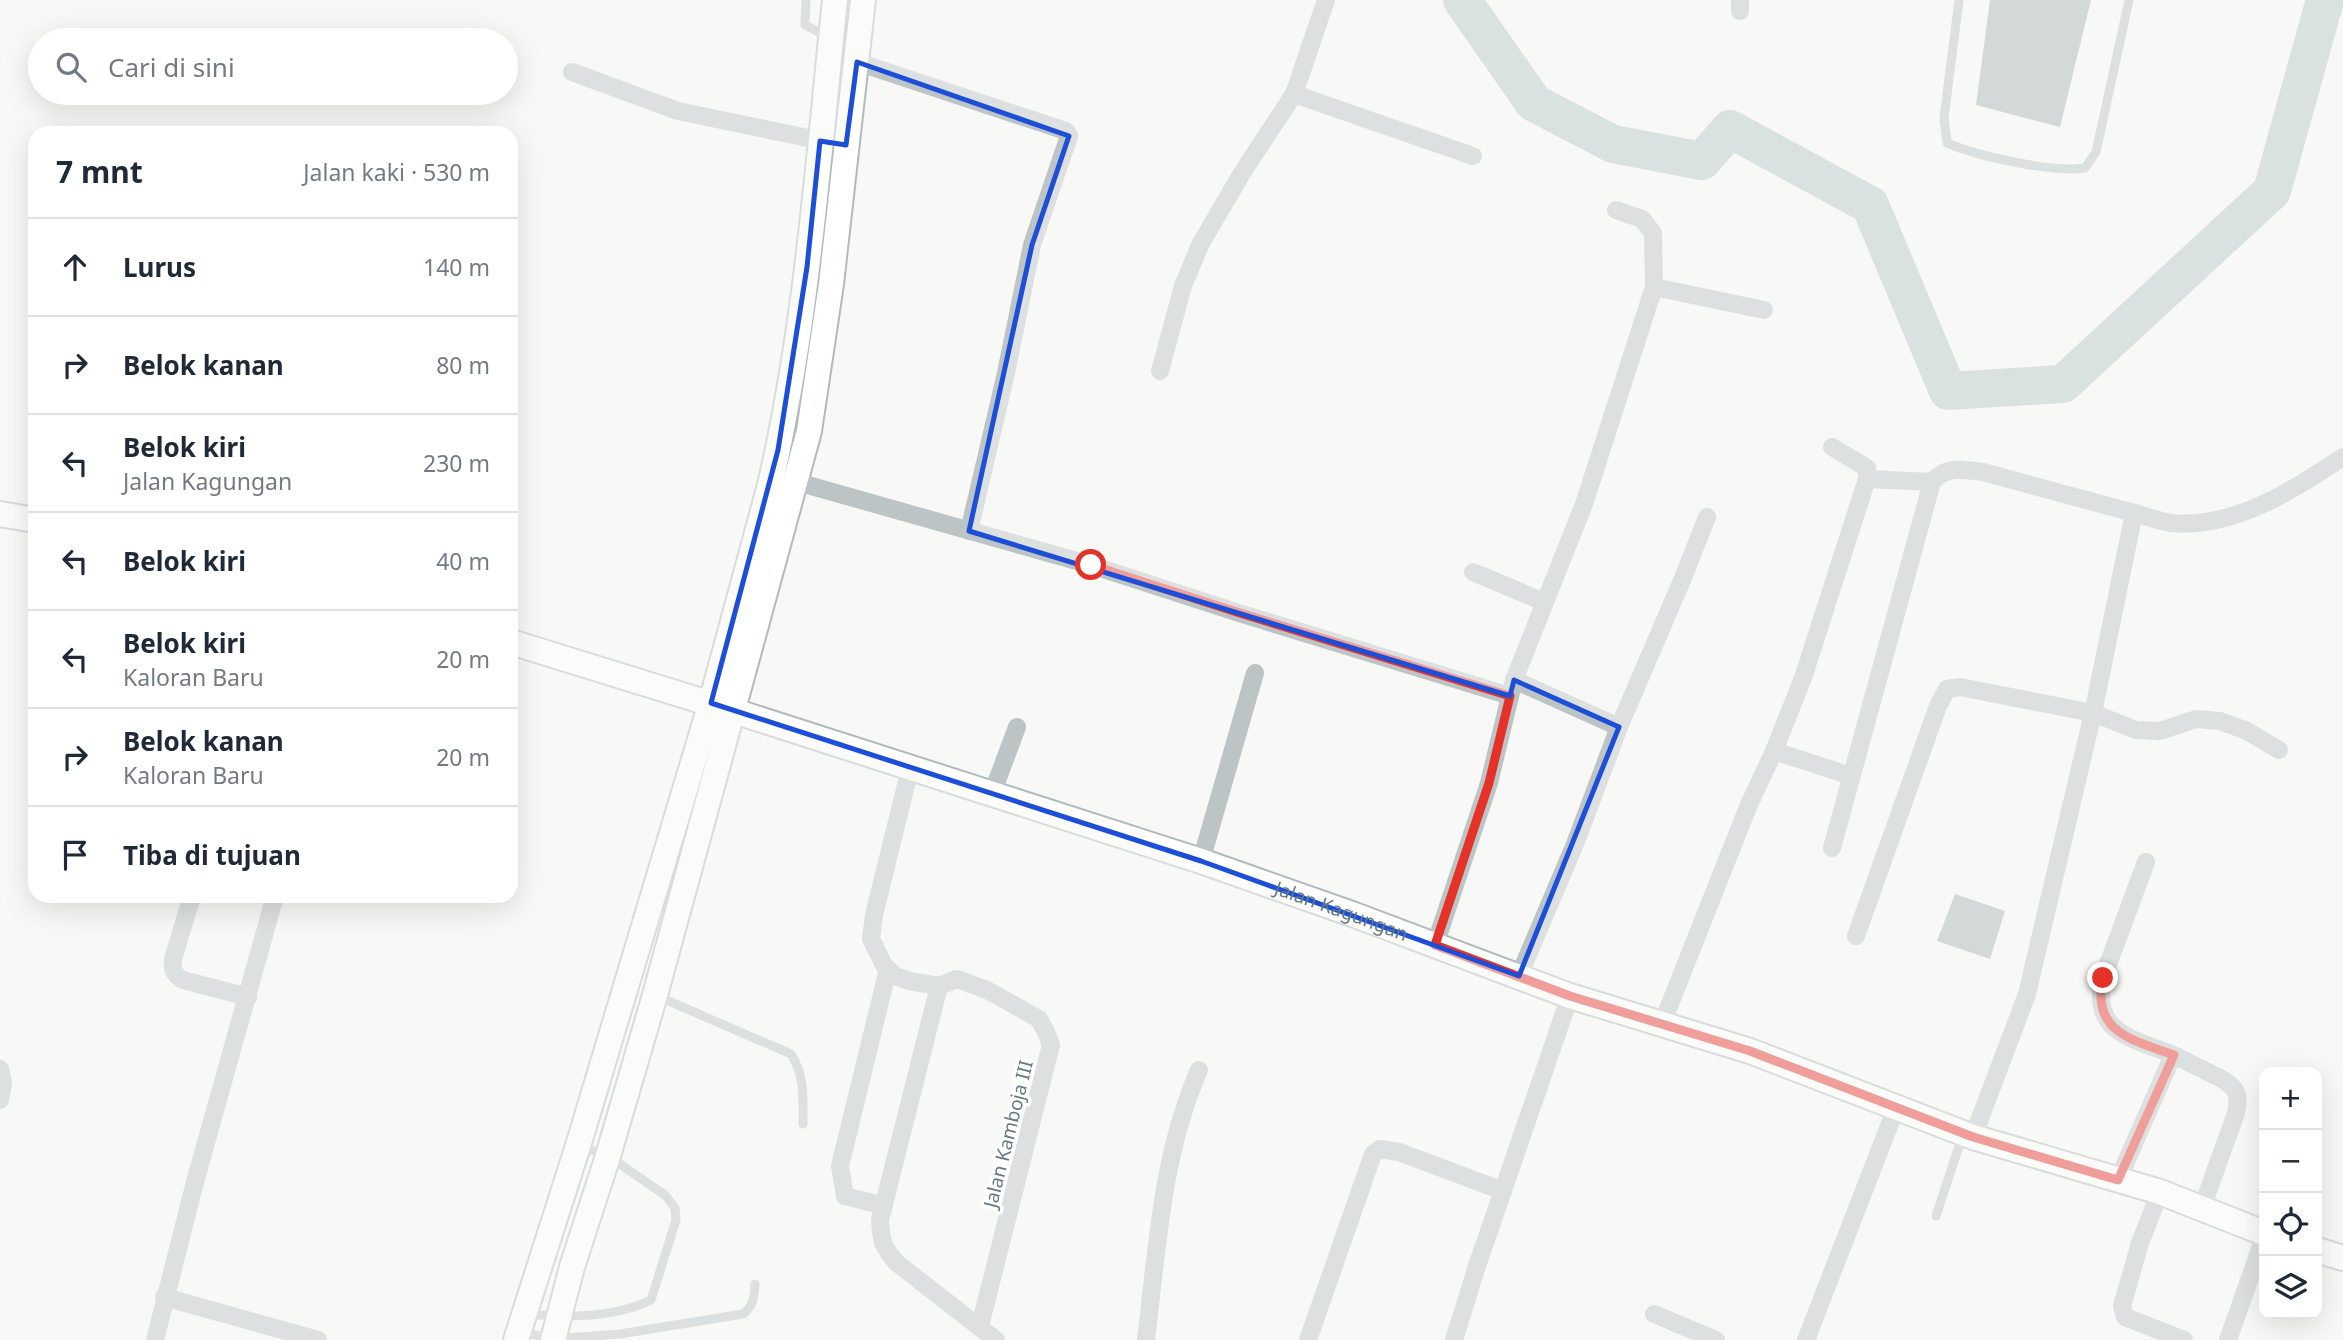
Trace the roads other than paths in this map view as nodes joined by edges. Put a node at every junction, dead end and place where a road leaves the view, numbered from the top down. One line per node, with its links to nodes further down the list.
1 (806, 0): 7 (lane)
2 (835, 0): 7 (main road)
3 (863, 0): 8 (main road)
4 (1326, 0): 10 (street)
5 (1959, 0): 6 (lane)
6 (2129, 0)
7 (831, 39): 11 (main road)
8 (857, 62): 12 (main road); 27 (street)
9 (572, 72): 11 (street)
10 (1294, 94): 13 (street); 17 (street)
11 (820, 141): 12 (street); 33 (main road)
12 (846, 145): 21 (main road)
13 (1473, 156)
14 (1616, 210): 15 (street)
15 (1654, 287): 16 (street); 29 (street)
16 (1764, 310)
17 (1160, 371)
18 (1832, 447): 20 (street)
19 (2343, 457): 23 (street)
20 (1867, 479): 22 (street); 38 (street)
21 (797, 482): 27 (street); 33 (main road)
22 (1932, 482): 23 (street); 40 (street)
23 (2134, 513): 34 (street)
24 (0, 514): 26 (main road)
25 (1707, 517): 36 (street)
26 (28, 519)
27 (969, 531): 32 (street)
28 (1474, 572): 29 (street)
29 (1544, 602): 32 (street)
30 (518, 644): 33 (main road, Jalan Kagungan)
31 (1255, 673): 43 (street)
32 (1512, 688): 36 (street); 48 (street)
33 (722, 707): 39 (main road, Jalan Kagungan); 52 (main road); 63 (main road)
34 (2093, 713): 37 (street); 47 (street); 62 (street)
35 (1017, 727): 41 (street)
36 (1619, 727): 50 (street)
37 (2279, 750)
38 (1774, 751): 40 (street); 55 (street)
39 (910, 769): 41 (main road, Jalan Kagungan); 49 (street)
40 (1851, 776): 42 (street)
41 (992, 794): 43 (main road, Jalan Kagungan)
42 (1832, 848)
43 (1201, 861): 48 (main road, Jalan Kagungan)
44 (2146, 862): 56 (street)
45 (190, 903): 54 (street)
46 (273, 903): 54 (street)
47 (1856, 936)
48 (1435, 945): 50 (main road, Jalan Kagungan)
49 (888, 969): 51 (street, Jalan Kamboja III); 68 (street)
50 (1519, 976): 53 (main road, Jalan Kagungan)
51 (939, 986): 68 (street); 78 (street, Jalan Kamboja III)
52 (655, 995): 61 (lane); 64 (main road)
53 (1570, 996): 55 (main road, Jalan Kagungan); 66 (street)
54 (248, 997): 76 (street)
55 (1661, 1024): 60 (main road, Jalan Kagungan)
56 (2174, 1055): 65 (street); 69 (street)
57 (0, 1069): 59 (street)
58 (1199, 1070): 85 (street)
59 (0, 1100)
60 (1896, 1108): 62 (main road, Jalan Kagungan); 89 (street)
61 (803, 1124)
62 (1968, 1135): 65 (main road, Jalan Kagungan); 70 (lane)
63 (578, 1146): 64 (lane); 79 (main road)
64 (608, 1156): 80 (main road); 80 (lane)
65 (2118, 1180): 67 (main road, Jalan Kagungan)
66 (1503, 1191): 86 (street); 87 (street)
67 (2160, 1192): 69 (main road, Jalan Kagungan); 90 (street)
68 (884, 1206): 78 (street)
69 (2202, 1208): 71 (main road, Jalan Kagungan)
70 (1936, 1216)
71 (2259, 1233)
72 (2259, 1250): 91 (street)
73 (2322, 1252): 74 (main road)
74 (2343, 1258)
75 (755, 1284): 80 (lane)
76 (164, 1297): 81 (street); 82 (street)
77 (1654, 1314): 88 (street)
78 (980, 1326): 84 (street)
79 (520, 1328): 80 (lane); 80 (lane)
80 (555, 1332)
81 (287, 1337): 83 (street)
82 (155, 1340)
83 (318, 1340)
84 (996, 1340)
85 (1146, 1340)
86 (1308, 1340)
87 (1454, 1340)
88 (1716, 1340)
89 (1806, 1340)
90 (2185, 1340)
91 (2228, 1340)

